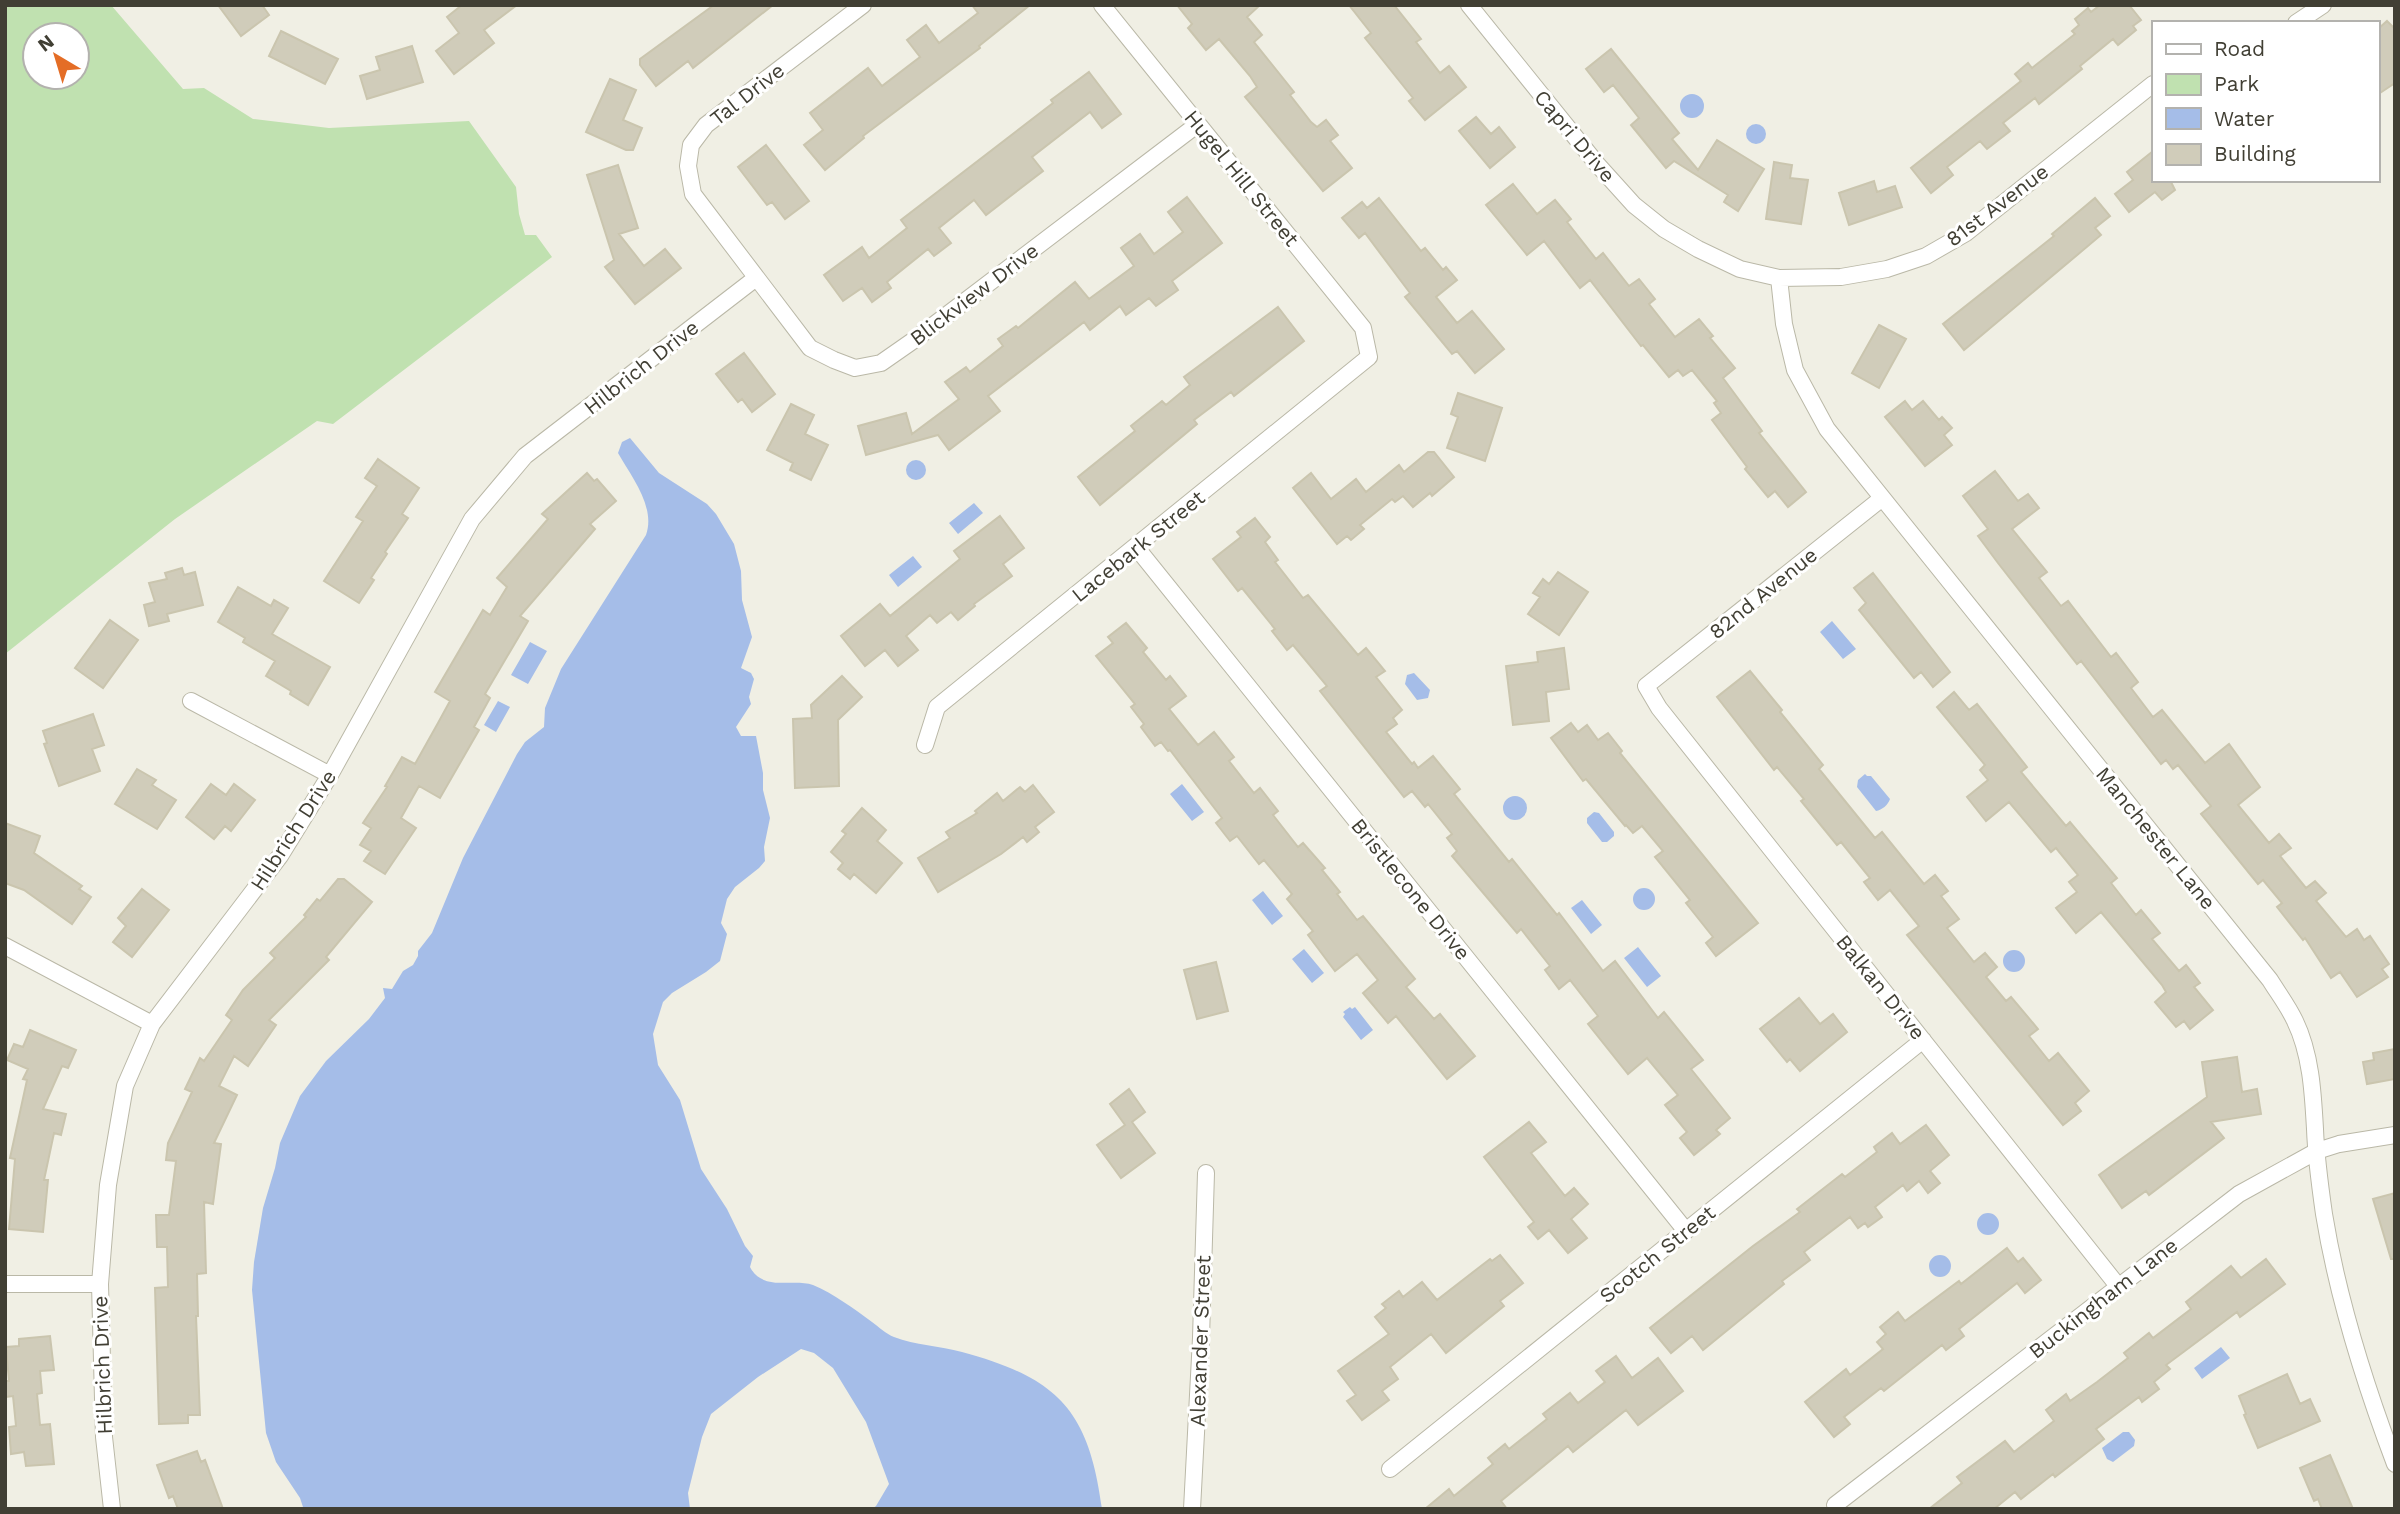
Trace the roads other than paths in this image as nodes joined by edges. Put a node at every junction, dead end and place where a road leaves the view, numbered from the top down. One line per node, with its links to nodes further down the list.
1 (863, 5): 9 (street, Tal Drive)
2 (1102, 5): 7 (street, Hugel Hill Street)
3 (1469, 5): 8 (street, Capri Drive)
4 (2323, 5): 5 (street)
5 (2299, 21)
6 (2152, 85): 10 (street, 81st Avenue)
7 (1198, 124): 9 (street, Blickview Drive); 11 (street, Hugel Hill Street)
8 (1698, 248): 10 (street, 81st Avenue)
9 (756, 278): 17 (street, Hilbrich Drive)
10 (1779, 278): 12 (street, Manchester Lane)
11 (1369, 357): 13 (street, Lacebark Street)
12 (1881, 499): 14 (street, 82nd Avenue); 22 (street, Manchester Lane)
13 (1136, 547): 16 (street, Lacebark Street); 24 (street, Bristlecone Drive)
14 (1646, 686): 20 (street, Balkan Drive)
15 (191, 701): 17 (street)
16 (925, 746)
17 (330, 775): 19 (street, Hilbrich Drive)
18 (5, 946): 19 (street)
19 (152, 1024): 26 (street, Hilbrich Drive)
20 (1923, 1040): 24 (street, Scotch Street); 27 (street, Balkan Drive)
21 (2395, 1135): 22 (street, Buckingham Lane)
22 (2317, 1151): 27 (street, Buckingham Lane); 28 (street, Manchester Lane)
23 (1206, 1173): 32 (street, Alexander Street)
24 (1686, 1231): 29 (street, Scotch Street)
25 (5, 1284): 26 (street)
26 (100, 1284): 31 (street, Hilbrich Drive)
27 (2118, 1286): 30 (street, Buckingham Lane)
28 (2395, 1464)
29 (1390, 1469)
30 (1835, 1505)
31 (112, 1509)
32 (1192, 1509)

